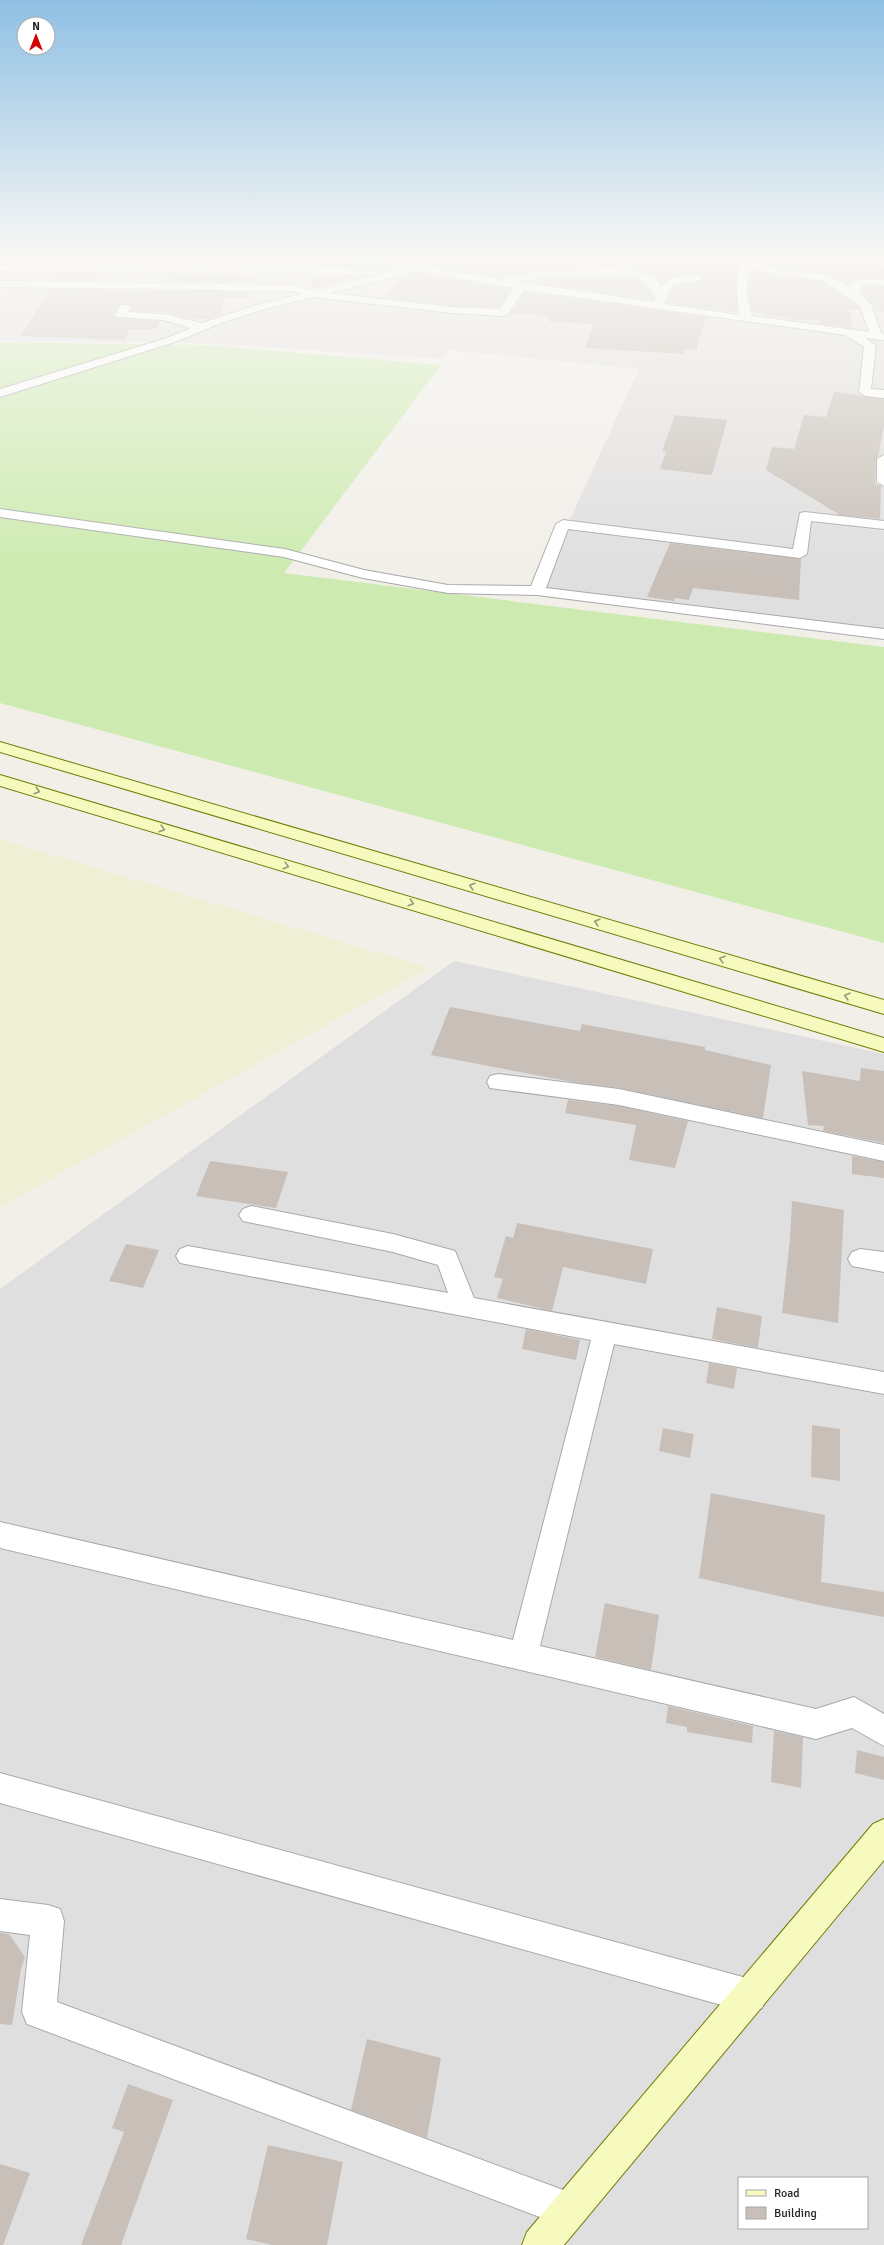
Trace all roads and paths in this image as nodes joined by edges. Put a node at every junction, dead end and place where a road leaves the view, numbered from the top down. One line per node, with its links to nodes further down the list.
1 (99, 363): 3 (street)
2 (868, 363): 4 (street)
3 (0, 393)
4 (884, 394)
5 (884, 459): 6 (street)
6 (884, 482)
7 (0, 513): 9 (street)
8 (884, 525): 9 (street)
9 (537, 591): 10 (street)
10 (884, 634)
11 (0, 747): 13 (main road, one-way to 11)
12 (0, 780): 14 (main road, one-way to 14)
13 (884, 1007)
14 (884, 1045)
15 (498, 1082): 16 (street)
16 (884, 1153)
17 (251, 1215): 21 (street)
18 (188, 1256): 21 (street)
19 (860, 1259): 20 (street)
20 (884, 1262)
21 (464, 1306): 22 (street)
22 (605, 1332): 23 (street); 25 (street)
23 (884, 1383)
24 (0, 1534): 25 (street)
25 (523, 1656): 26 (street)
26 (884, 1731)
27 (0, 1788): 30 (street)
28 (884, 1835): 30 (main road)
29 (0, 1914): 31 (street)
30 (750, 1996): 31 (main road)
31 (569, 2210): 32 (main road)
32 (540, 2245)

